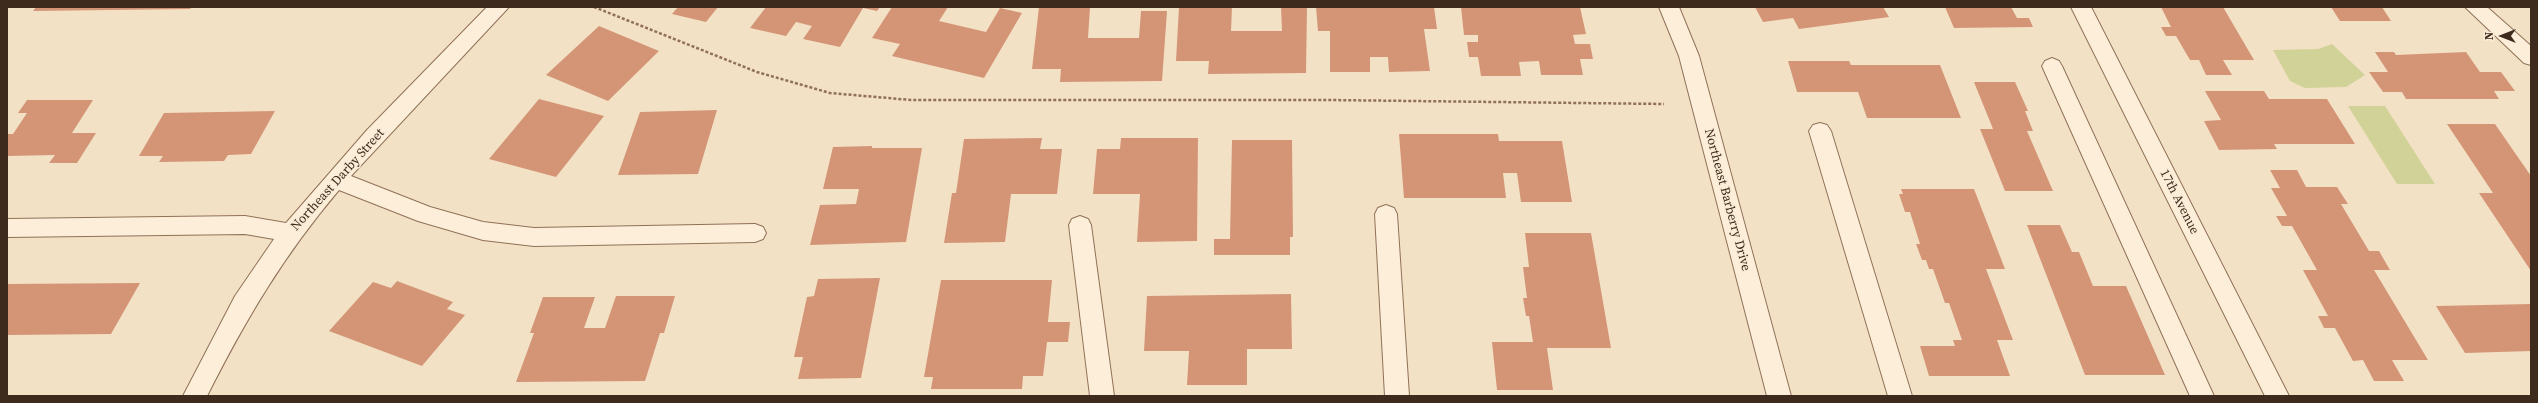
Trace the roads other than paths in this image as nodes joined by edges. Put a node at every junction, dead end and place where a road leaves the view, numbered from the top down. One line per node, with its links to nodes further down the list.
1 (499, 7): 8 (street, Northeast Darby Street)
2 (1669, 7): 17 (street, Northeast Barberry Drive)
3 (2081, 7): 20 (street, 17th Avenue)
4 (2475, 7): 5 (street)
5 (2531, 58)
6 (2052, 66): 19 (street)
7 (1820, 131): 18 (street)
8 (335, 179): 12 (street, Northeast Darby Street); 13 (street)
9 (1386, 214): 16 (street)
10 (1080, 225): 15 (street)
11 (7, 228): 12 (street)
12 (290, 233): 14 (street, Northeast Darby Street)
13 (755, 233)
14 (195, 396)
15 (1102, 396)
16 (1397, 396)
17 (1779, 396)
18 (1900, 396)
19 (2202, 396)
20 (2277, 396)

